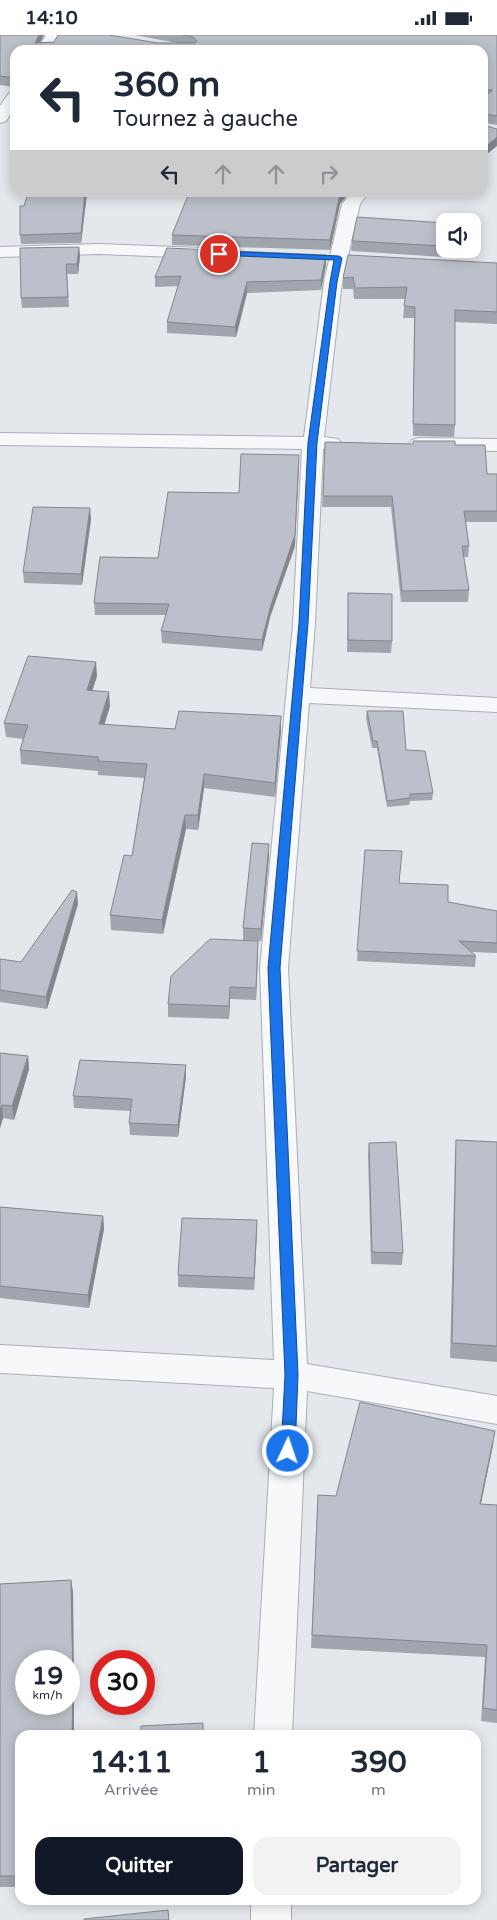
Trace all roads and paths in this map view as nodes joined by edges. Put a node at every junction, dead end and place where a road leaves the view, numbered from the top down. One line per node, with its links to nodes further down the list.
1 (10, 103): 2 (street)
2 (0, 118)
3 (356, 197): 7 (street)
4 (0, 252): 5 (street)
5 (219, 254)
6 (0, 438): 7 (street)
7 (313, 443): 8 (street); 11 (street)
8 (351, 443)
9 (400, 444): 10 (street)
10 (497, 445)
11 (297, 695): 12 (street); 14 (street)
12 (497, 705)
13 (0, 1359): 14 (street)
14 (292, 1375): 15 (street); 16 (street)
15 (497, 1409)
16 (273, 1730)
17 (271, 1905): 18 (street)
18 (271, 1920)

